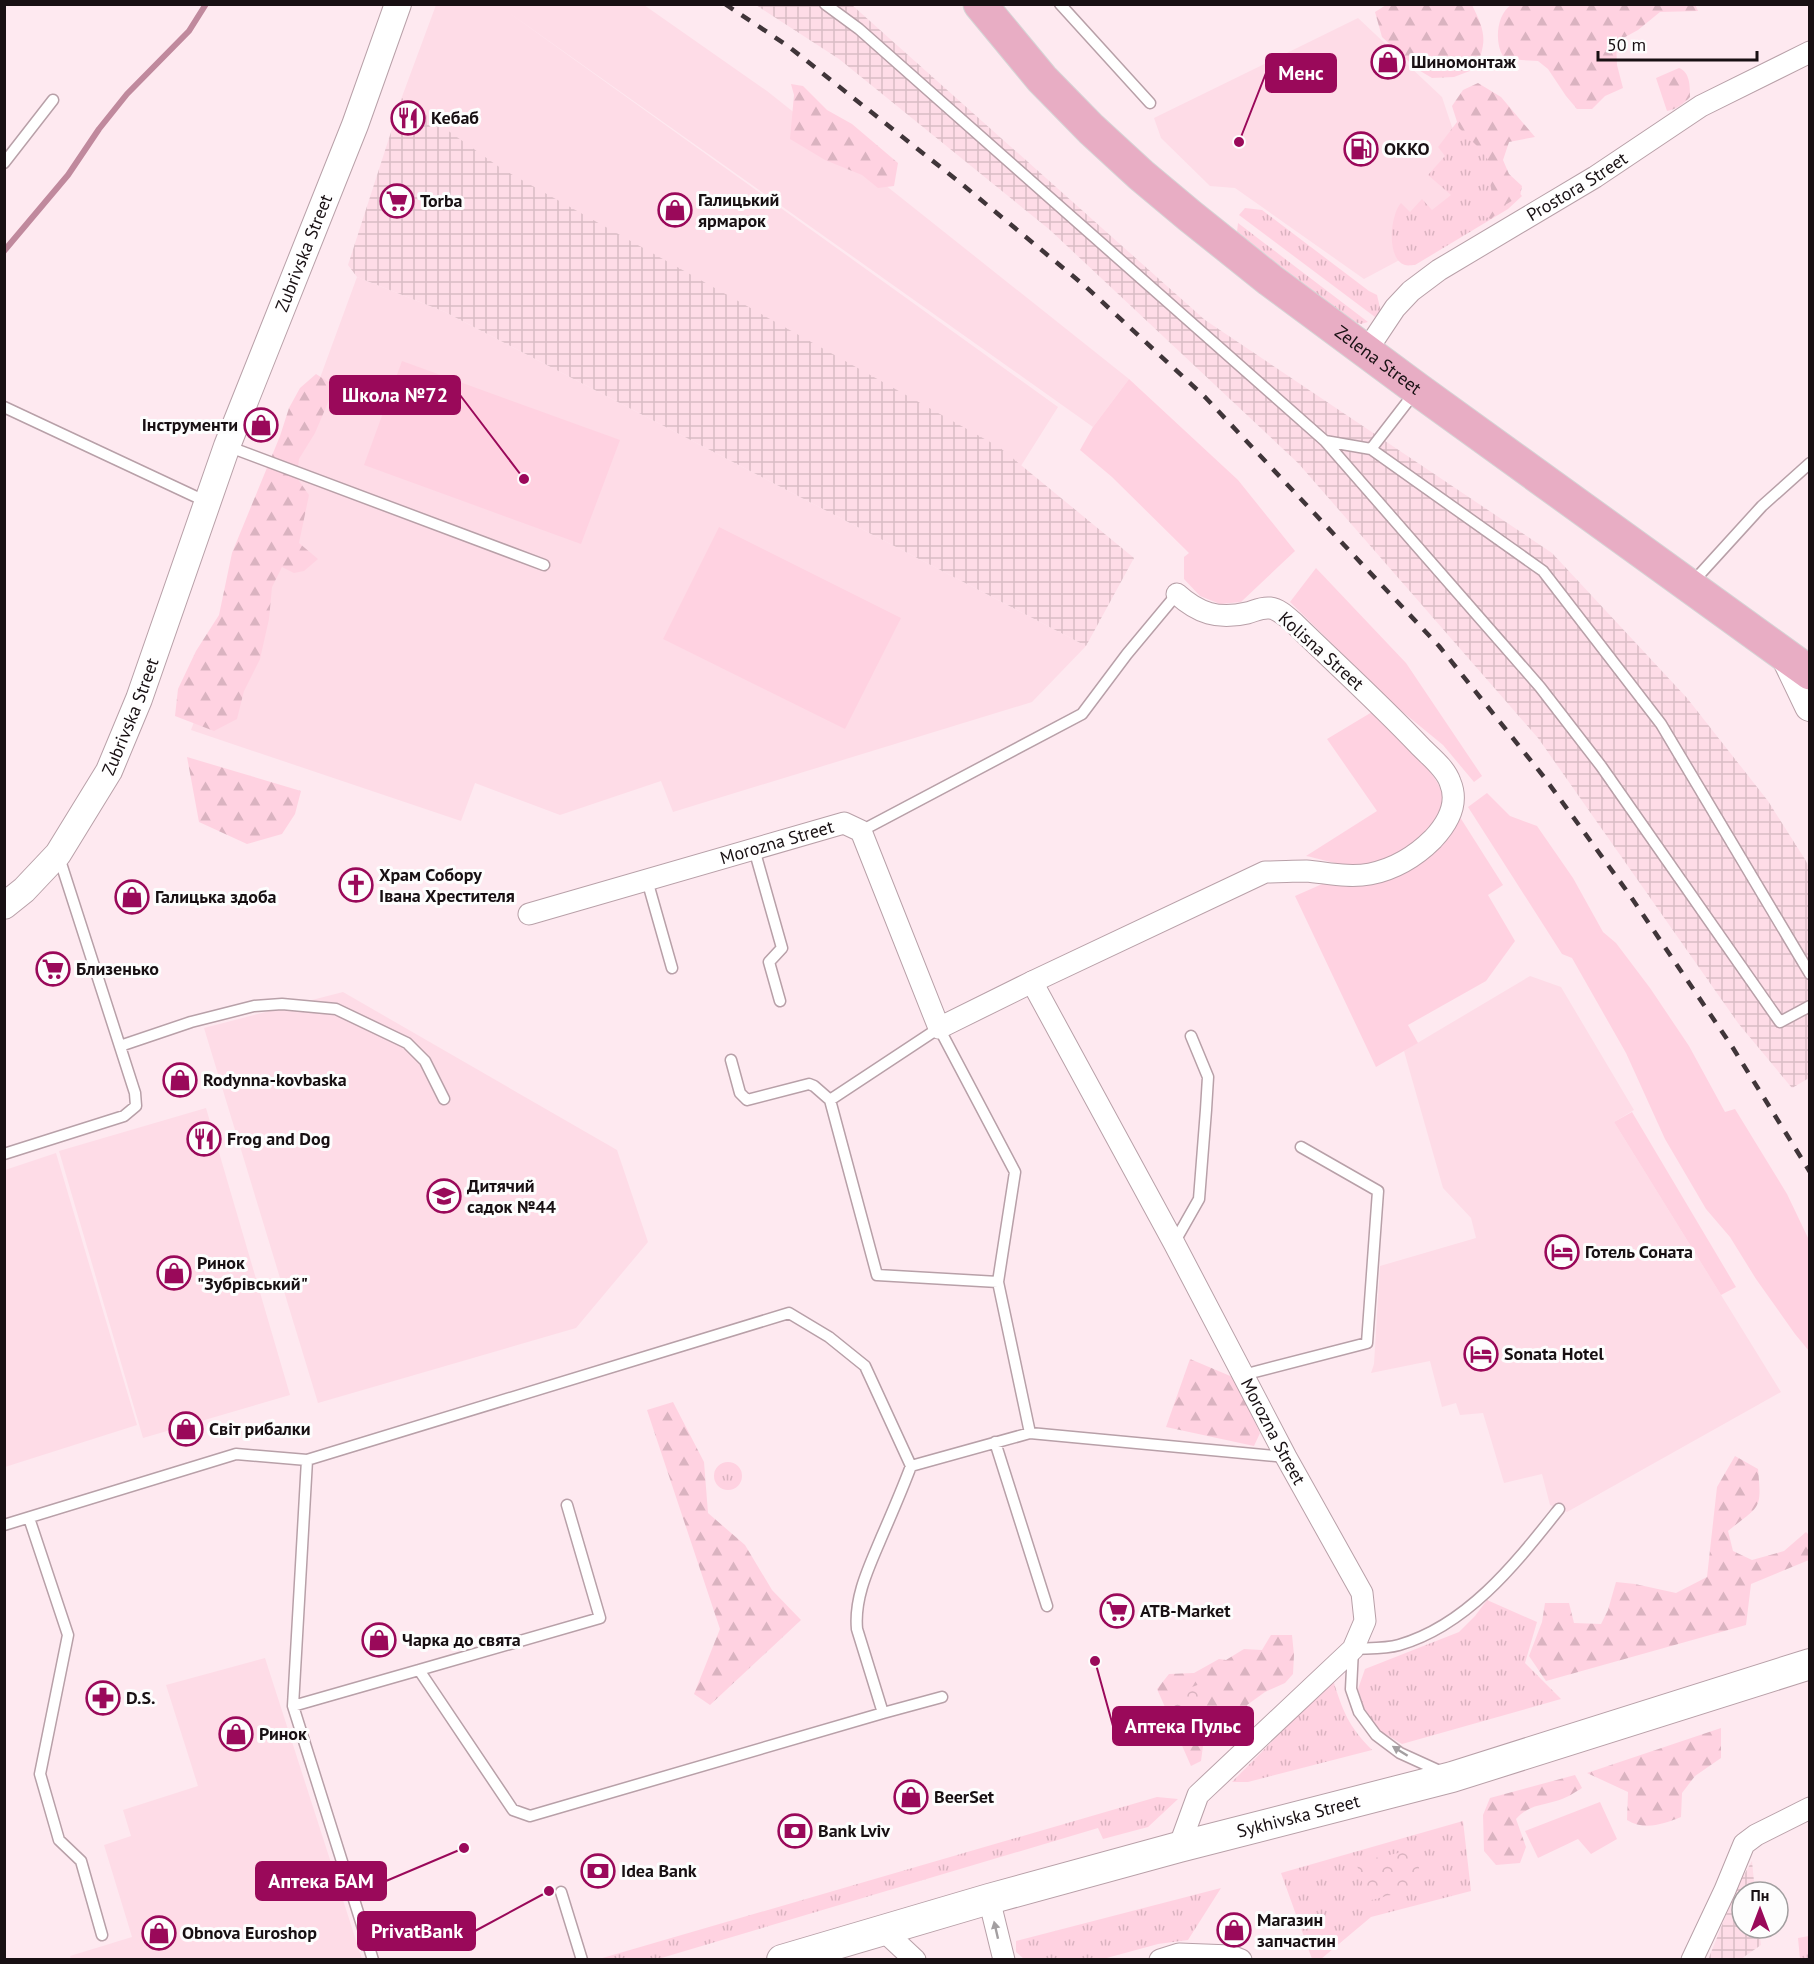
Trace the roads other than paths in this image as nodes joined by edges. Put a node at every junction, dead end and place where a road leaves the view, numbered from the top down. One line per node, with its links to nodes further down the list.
1 (398, 4): 13 (street, Zubrivska Street)
2 (825, 4): 12 (lane)
3 (980, 4): 9 (main road, Zelena Street)
4 (1060, 4): 7 (lane)
5 (1809, 52): 9 (street, Prostora Street)
6 (53, 100): 8 (lane)
7 (1150, 103)
8 (4, 163)
9 (1367, 350): 10 (main road, Zelena Street)
10 (1417, 389): 14 (lane); 18 (main road, Zelena Street)
11 (4, 407): 16 (lane)
12 (1325, 441): 14 (lane); 32 (lane)
13 (227, 446): 16 (street, Zubrivska Street); 17 (lane)
14 (1371, 449): 29 (lane)
15 (1809, 463): 18 (lane)
16 (207, 502): 24 (street, Zubrivska Street)
17 (544, 565)
18 (1689, 587): 20 (main road, Zelena Street)
19 (1177, 594): 22 (lane, Kolisna Street); 30 (street, Kolisna Street)
20 (1798, 666): 21 (main road)
21 (1809, 706)
22 (861, 831): 23 (street, Morozna Street); 33 (street, Morozna Street)
23 (754, 849): 25 (street, Morozna Street); 31 (lane)
24 (58, 854): 26 (street, Zubrivska Street); 35 (lane)
25 (647, 880): 27 (street, Morozna Street); 28 (lane)
26 (4, 906)
27 (529, 914)
28 (672, 968)
29 (1809, 974)
30 (1032, 982): 33 (street); 41 (street, Morozna Street)
31 (780, 1000)
32 (1809, 1006)
33 (939, 1028): 38 (lane); 42 (lane)
34 (1191, 1036): 41 (lane)
35 (120, 1046): 37 (lane); 40 (lane)
36 (731, 1060): 38 (lane)
37 (444, 1099)
38 (830, 1100): 42 (lane)
39 (1301, 1147): 43 (lane)
40 (4, 1154)
41 (1174, 1243): 43 (street, Morozna Street)
42 (998, 1282): 44 (lane)
43 (1244, 1375): 46 (street, Morozna Street)
44 (1030, 1433): 45 (lane); 46 (lane)
45 (995, 1442): 48 (lane); 53 (lane)
46 (1287, 1457): 54 (street, Morozna Street)
47 (307, 1460): 48 (lane); 51 (lane); 58 (lane)
48 (911, 1467): 59 (lane)
49 (567, 1505): 56 (lane)
50 (1559, 1509): 54 (lane)
51 (29, 1518): 52 (lane); 66 (lane)
52 (4, 1525)
53 (1047, 1606)
54 (1353, 1649): 60 (lane, one-way to 54); 62 (street, Morozna Street)
55 (1809, 1664): 60 (main road, Sykhivska Street)
56 (419, 1670): 58 (lane); 59 (lane)
57 (942, 1697): 59 (lane)
58 (293, 1706): 67 (lane)
59 (883, 1713)
60 (1452, 1777): 62 (main road, Sykhivska Street)
61 (1809, 1808): 74 (street)
62 (1179, 1847): 64 (main road, Sykhivska Street)
63 (561, 1892): 68 (lane)
64 (989, 1899): 65 (main road, Sykhivska Street); 71 (street, one-way to 64)
65 (883, 1930): 69 (main road, Sykhivska Street); 70 (street)
66 (102, 1935)
67 (374, 1959)
68 (582, 1959)
69 (782, 1959)
70 (915, 1959)
71 (1004, 1959)
72 (1160, 1959): 73 (street)
73 (1241, 1959)
74 (1692, 1959)

